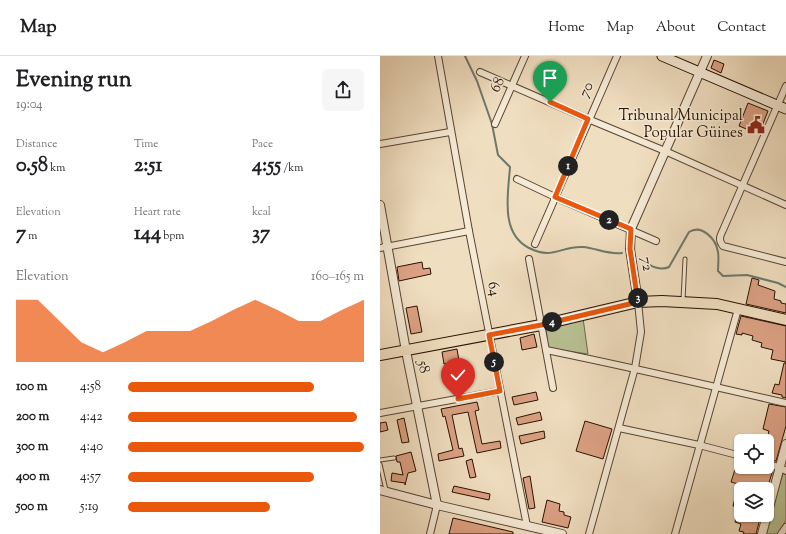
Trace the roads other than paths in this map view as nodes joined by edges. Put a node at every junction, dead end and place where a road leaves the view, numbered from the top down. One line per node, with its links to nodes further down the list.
1 (438, 56): 13 (street, 64)
2 (525, 56): 8 (street, 68)
3 (616, 56): 11 (street, 70)
4 (662, 56): 7 (main road)
5 (707, 56): 7 (street, 72)
6 (480, 72): 8 (street)
7 (700, 72): 10 (main road); 15 (street, 72)
8 (512, 85): 11 (street); 12 (street, 68)
9 (786, 86): 10 (street)
10 (782, 107): 17 (street)
11 (588, 119): 15 (street); 18 (street, 70)
12 (495, 124)
13 (450, 132): 14 (street); 22 (street, 64)
14 (380, 144)
15 (665, 150): 17 (street); 21 (street, 72)
16 (517, 179): 18 (street)
17 (742, 185): 20 (street); 28 (street)
18 (555, 197): 21 (street); 24 (street, 70)
19 (380, 204): 25 (street, 58)
20 (786, 205)
21 (631, 229): 23 (street); 29 (street, 72)
22 (469, 231): 25 (street); 34 (street, 64)
23 (656, 241)
24 (535, 244)
25 (384, 248): 36 (street, 58)
26 (685, 259): 30 (lane)
27 (529, 260): 33 (street)
28 (786, 262)
29 (638, 302): 30 (main road); 33 (main road); 38 (street, 72)
30 (683, 302): 31 (main road)
31 (738, 309): 32 (main road); 40 (street)
32 (786, 320)
33 (541, 325): 34 (main road); 35 (street)
34 (489, 335): 36 (main road); 41 (street, 64)
35 (546, 350): 38 (street); 39 (street)
36 (406, 351): 37 (main road); 43 (street, 58)
37 (380, 355)
38 (635, 368): 40 (street); 45 (street, 72)
39 (552, 388)
40 (715, 388): 42 (street); 47 (street)
41 (500, 391): 43 (street); 55 (street, 64)
42 (786, 403)
43 (417, 406): 44 (street); 54 (street, 58)
44 (380, 414)
45 (619, 428): 47 (street); 59 (street, 72)
46 (786, 444): 52 (street)
47 (700, 445): 48 (street); 60 (street)
48 (734, 454)
49 (394, 458): 50 (lane)
50 (380, 460)
51 (380, 464): 53 (lane)
52 (783, 469): 61 (street)
53 (383, 491): 54 (street)
54 (437, 505): 55 (street); 57 (street, 58)
55 (527, 526): 58 (street)
56 (786, 527): 62 (street)
57 (430, 534)
58 (562, 534)
59 (589, 534)
60 (675, 534)
61 (762, 534)
62 (781, 534)

